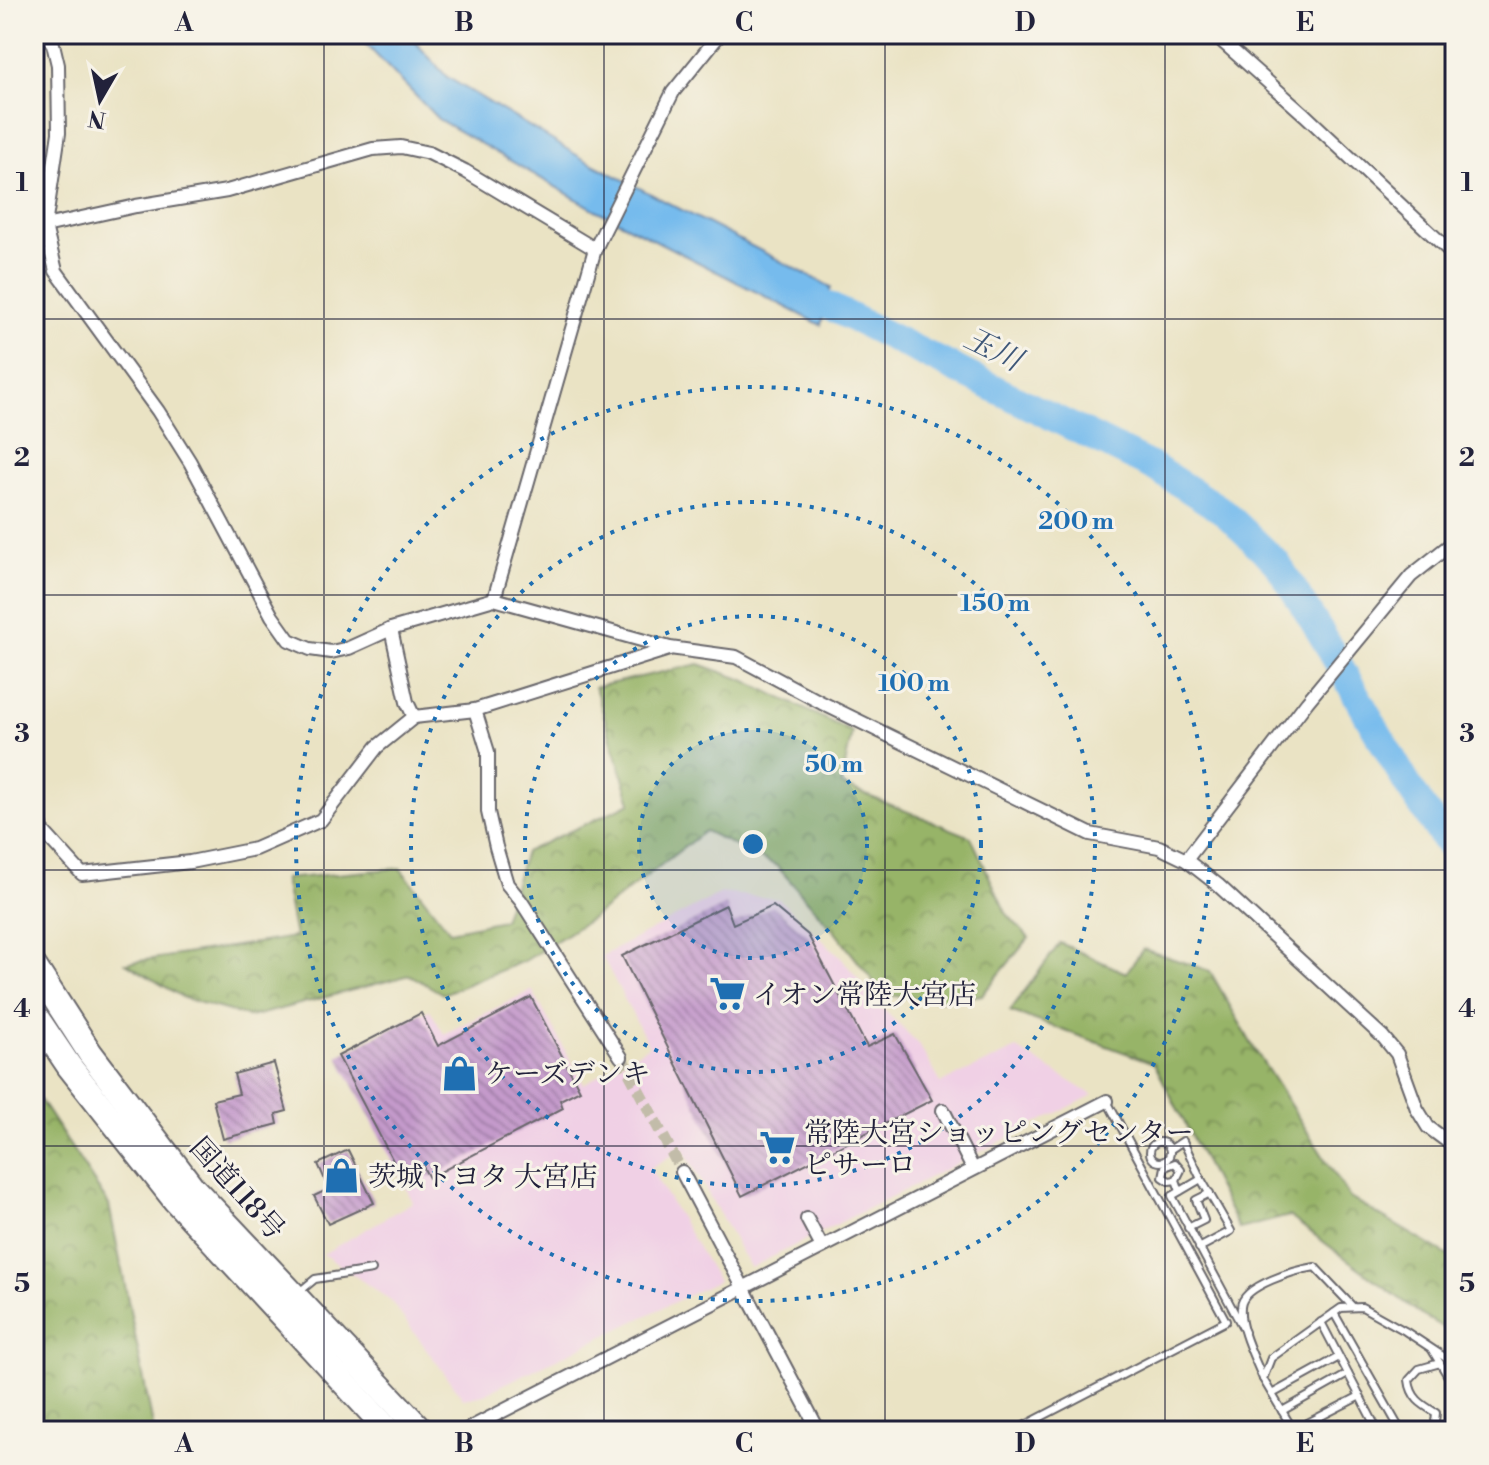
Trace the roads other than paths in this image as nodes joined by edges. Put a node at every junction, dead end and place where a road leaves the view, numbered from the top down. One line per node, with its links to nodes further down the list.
1 (46, 34): 4 (street)
2 (720, 34): 5 (street)
3 (1214, 34): 6 (street)
4 (45, 226): 5 (street); 9 (street)
5 (595, 249): 8 (street)
6 (1455, 256)
7 (1455, 541): 14 (street)
8 (494, 599): 9 (street); 10 (street)
9 (391, 629): 12 (street)
10 (670, 648): 11 (street); 14 (street)
11 (475, 710): 12 (street); 17 (street)
12 (414, 717): 13 (street)
13 (34, 809)
14 (1186, 860): 20 (street)
15 (34, 966): 35 (highway, 国道118号)
16 (34, 1014): 50 (highway, 国道118号)
17 (621, 1057)
18 (1107, 1101): 23 (street); 54 (lane)
19 (943, 1110): 23 (street)
20 (1455, 1147)
21 (1171, 1149): 22 (lane); 22 (lane); 25 (lane)
22 (1167, 1163): 26 (lane); 26 (lane)
23 (973, 1169): 31 (street)
24 (682, 1172): 34 (street)
25 (1201, 1179): 27 (lane); 28 (lane)
26 (1176, 1180): 27 (lane)
27 (1180, 1191): 30 (lane)
28 (1210, 1193): 30 (lane); 32 (lane)
29 (807, 1219): 31 (street)
30 (1188, 1228): 32 (lane)
31 (822, 1247): 34 (street)
32 (1199, 1248): 39 (lane)
33 (372, 1270): 35 (lane)
34 (743, 1288): 52 (street); 53 (street)
35 (295, 1295): 51 (highway, 国道118号)
36 (1353, 1307): 37 (lane); 39 (lane); 40 (lane)
37 (1334, 1313): 38 (lane); 59 (lane)
38 (1321, 1322): 41 (lane); 45 (lane)
39 (1245, 1332): 45 (lane)
40 (1431, 1348): 42 (lane); 43 (lane)
41 (1339, 1357): 44 (lane); 47 (lane)
42 (1440, 1363): 46 (lane); 60 (lane)
43 (1455, 1364)
44 (1348, 1374): 48 (lane); 49 (lane)
45 (1263, 1379): 47 (lane)
46 (1455, 1388)
47 (1272, 1394): 49 (lane)
48 (1360, 1396): 55 (lane); 58 (lane)
49 (1282, 1411): 55 (lane)
50 (389, 1431)
51 (422, 1431)
52 (464, 1431)
53 (819, 1431)
54 (1014, 1431)
55 (1294, 1431)
56 (1327, 1431): 57 (lane)
57 (1344, 1431)
58 (1378, 1431)
59 (1401, 1431)
60 (1434, 1431)

